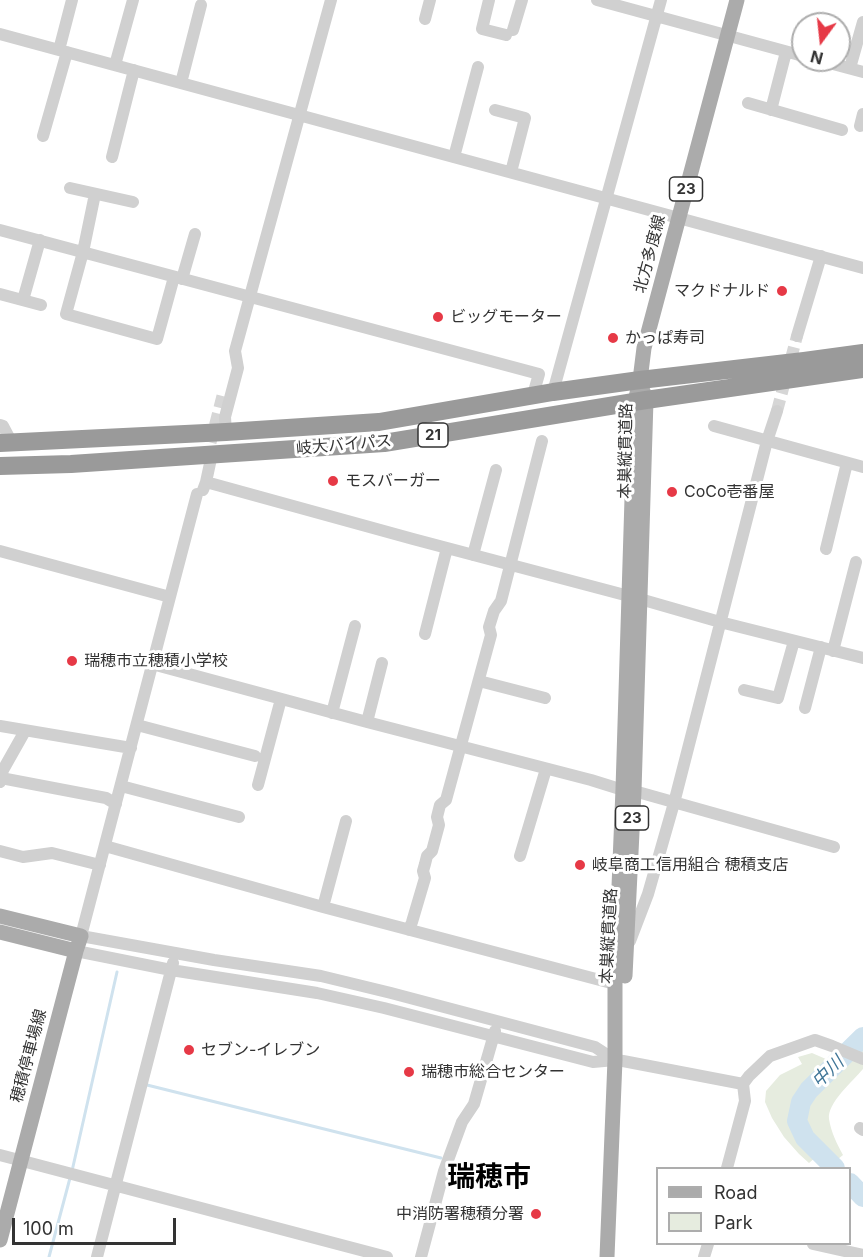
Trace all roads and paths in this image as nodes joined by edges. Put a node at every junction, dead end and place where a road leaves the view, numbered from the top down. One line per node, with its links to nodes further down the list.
1 (72, 0): 16 (street)
2 (133, 0): 20 (street)
3 (331, 0): 27 (street)
4 (430, 0): 12 (street)
5 (489, 0): 6 (street)
6 (522, 0)
7 (598, 0): 11 (street)
8 (661, 0): 11 (street)
9 (737, 0): 15 (main road, 北方多度線 / 23)
10 (201, 5): 23 (street)
11 (656, 16): 15 (street); 35 (street)
12 (425, 19)
13 (863, 22): 19 (street)
14 (0, 34): 16 (street)
15 (727, 36): 17 (street); 37 (main road, 北方多度線 / 23)
16 (63, 51): 20 (street); 29 (street)
17 (786, 52): 18 (street); 26 (street)
18 (791, 53)
19 (851, 64)
20 (115, 65): 22 (street)
21 (478, 67): 31 (street)
22 (134, 70): 23 (street); 30 (street)
23 (181, 83): 27 (street)
24 (748, 103): 26 (street)
25 (495, 110): 32 (street)
26 (771, 110): 28 (street)
27 (300, 116): 31 (street); 46 (street)
28 (842, 130)
29 (43, 136)
30 (112, 157)
31 (454, 157): 32 (street)
32 (511, 172): 35 (street)
33 (70, 188): 34 (street)
34 (95, 194): 36 (street); 41 (street)
35 (606, 199): 37 (street); 54 (street)
36 (133, 202)
37 (678, 218): 42 (street); 53 (main road, 北方多度線 / 23)
38 (0, 230): 40 (street)
39 (195, 234): 44 (street)
40 (40, 240): 41 (street); 47 (street)
41 (83, 252): 44 (street); 44 (street)
42 (821, 256): 43 (street); 49 (street)
43 (863, 268)
44 (178, 278): 46 (street)
45 (0, 294): 47 (street)
46 (251, 297): 50 (street); 56 (street)
47 (23, 300): 48 (street)
48 (41, 305)
49 (797, 336)
50 (235, 351): 55 (street); 61 (street)
51 (863, 353): 53 (highway, 岐大バイパス / 21)
52 (863, 369): 57 (highway, 岐大バイパス / 21)
53 (640, 380): 54 (highway, 岐大バイパス / 21); 57 (main road, 本巣縦貫道路 / 23)
54 (554, 392): 56 (highway, 岐大バイパス / 21)
55 (224, 394)
56 (533, 395): 61 (highway, 岐大バイパス / 21)
57 (641, 401): 65 (highway, 岐大バイパス / 21); 80 (main road, 本巣縦貫道路 / 23)
58 (777, 411): 63 (street)
59 (0, 425): 64 (street)
60 (714, 426): 63 (street)
61 (226, 432): 64 (highway, 岐大バイパス / 21)
62 (542, 441): 78 (street)
63 (767, 441): 66 (street); 81 (street)
64 (6, 443)
65 (212, 454): 67 (highway, 岐大バイパス / 21); 70 (street)
66 (847, 463): 68 (street); 74 (street)
67 (0, 466)
68 (863, 467)
69 (496, 470): 76 (street)
70 (206, 482): 72 (street); 73 (street)
71 (197, 494): 72 (street)
72 (188, 530): 79 (street)
73 (447, 548): 76 (street); 83 (street)
74 (826, 549)
75 (0, 551): 79 (street)
76 (473, 555): 78 (street)
77 (856, 562): 85 (street)
78 (511, 565): 80 (street); 89 (street)
79 (170, 597): 88 (street)
80 (634, 598): 81 (street); 106 (main road, 本巣縦貫道路 / 23)
81 (720, 622): 84 (street); 107 (street)
82 (355, 626): 94 (street)
83 (425, 634)
84 (794, 641): 85 (street); 90 (street)
85 (827, 649): 86 (street); 93 (street)
86 (863, 658)
87 (382, 663): 95 (street)
88 (152, 664): 92 (street); 96 (street)
89 (479, 681): 91 (street); 99 (street)
90 (744, 690)
91 (545, 698)
92 (281, 699): 94 (street); 104 (street)
93 (805, 708)
94 (332, 713): 95 (street)
95 (367, 722): 99 (street)
96 (136, 725): 100 (street); 101 (street)
97 (0, 726): 98 (street)
98 (25, 731): 100 (street); 103 (street)
99 (461, 746): 102 (street); 118 (street)
100 (131, 747): 105 (street)
101 (255, 756)
102 (546, 769): 106 (street); 114 (street)
103 (1, 780): 108 (street)
104 (258, 785)
105 (121, 786): 108 (street); 109 (street)
106 (627, 790): 107 (street); 121 (main road, 本巣縦貫道路 / 23); 125 (main road, 本巣縦貫道路 / 23)
107 (674, 803): 112 (street); 121 (street)
108 (116, 804): 111 (street)
109 (239, 818)
110 (346, 821): 116 (street)
111 (105, 846): 115 (street); 116 (street)
112 (834, 847)
113 (0, 851): 115 (street)
114 (520, 856)
115 (100, 866): 120 (street)
116 (323, 907): 118 (street)
117 (0, 915): 120 (main road)
118 (409, 930): 125 (street)
119 (0, 932): 122 (main road)
120 (81, 936): 122 (main road, 穂積停車場線); 123 (street)
121 (627, 948): 129 (main road, 本巣縦貫道路 / 23)
122 (76, 951): 124 (street); 132 (main road, 穂積停車場線)
123 (175, 953): 124 (street); 126 (street)
124 (171, 970): 127 (street); 134 (street)
125 (615, 984): 129 (main road, 本巣縦貫道路 / 23)
126 (499, 1021): 127 (street); 129 (street)
127 (494, 1037): 129 (street); 140 (street)
128 (863, 1059): 130 (street)
129 (619, 1061): 130 (street); 141 (main road, 本巣縦貫道路 / 23); 142 (main road, 本巣縦貫道路 / 23)
130 (743, 1084): 133 (street)
131 (0, 1155): 132 (street)
132 (20, 1160): 134 (street); 135 (main road, 穂積停車場線)
133 (727, 1167)
134 (115, 1186): 138 (street); 139 (street)
135 (0, 1240)
136 (818, 1245): 137 (street)
137 (863, 1255)
138 (97, 1257)
139 (387, 1257)
140 (421, 1257)
141 (607, 1257)
142 (616, 1257)

